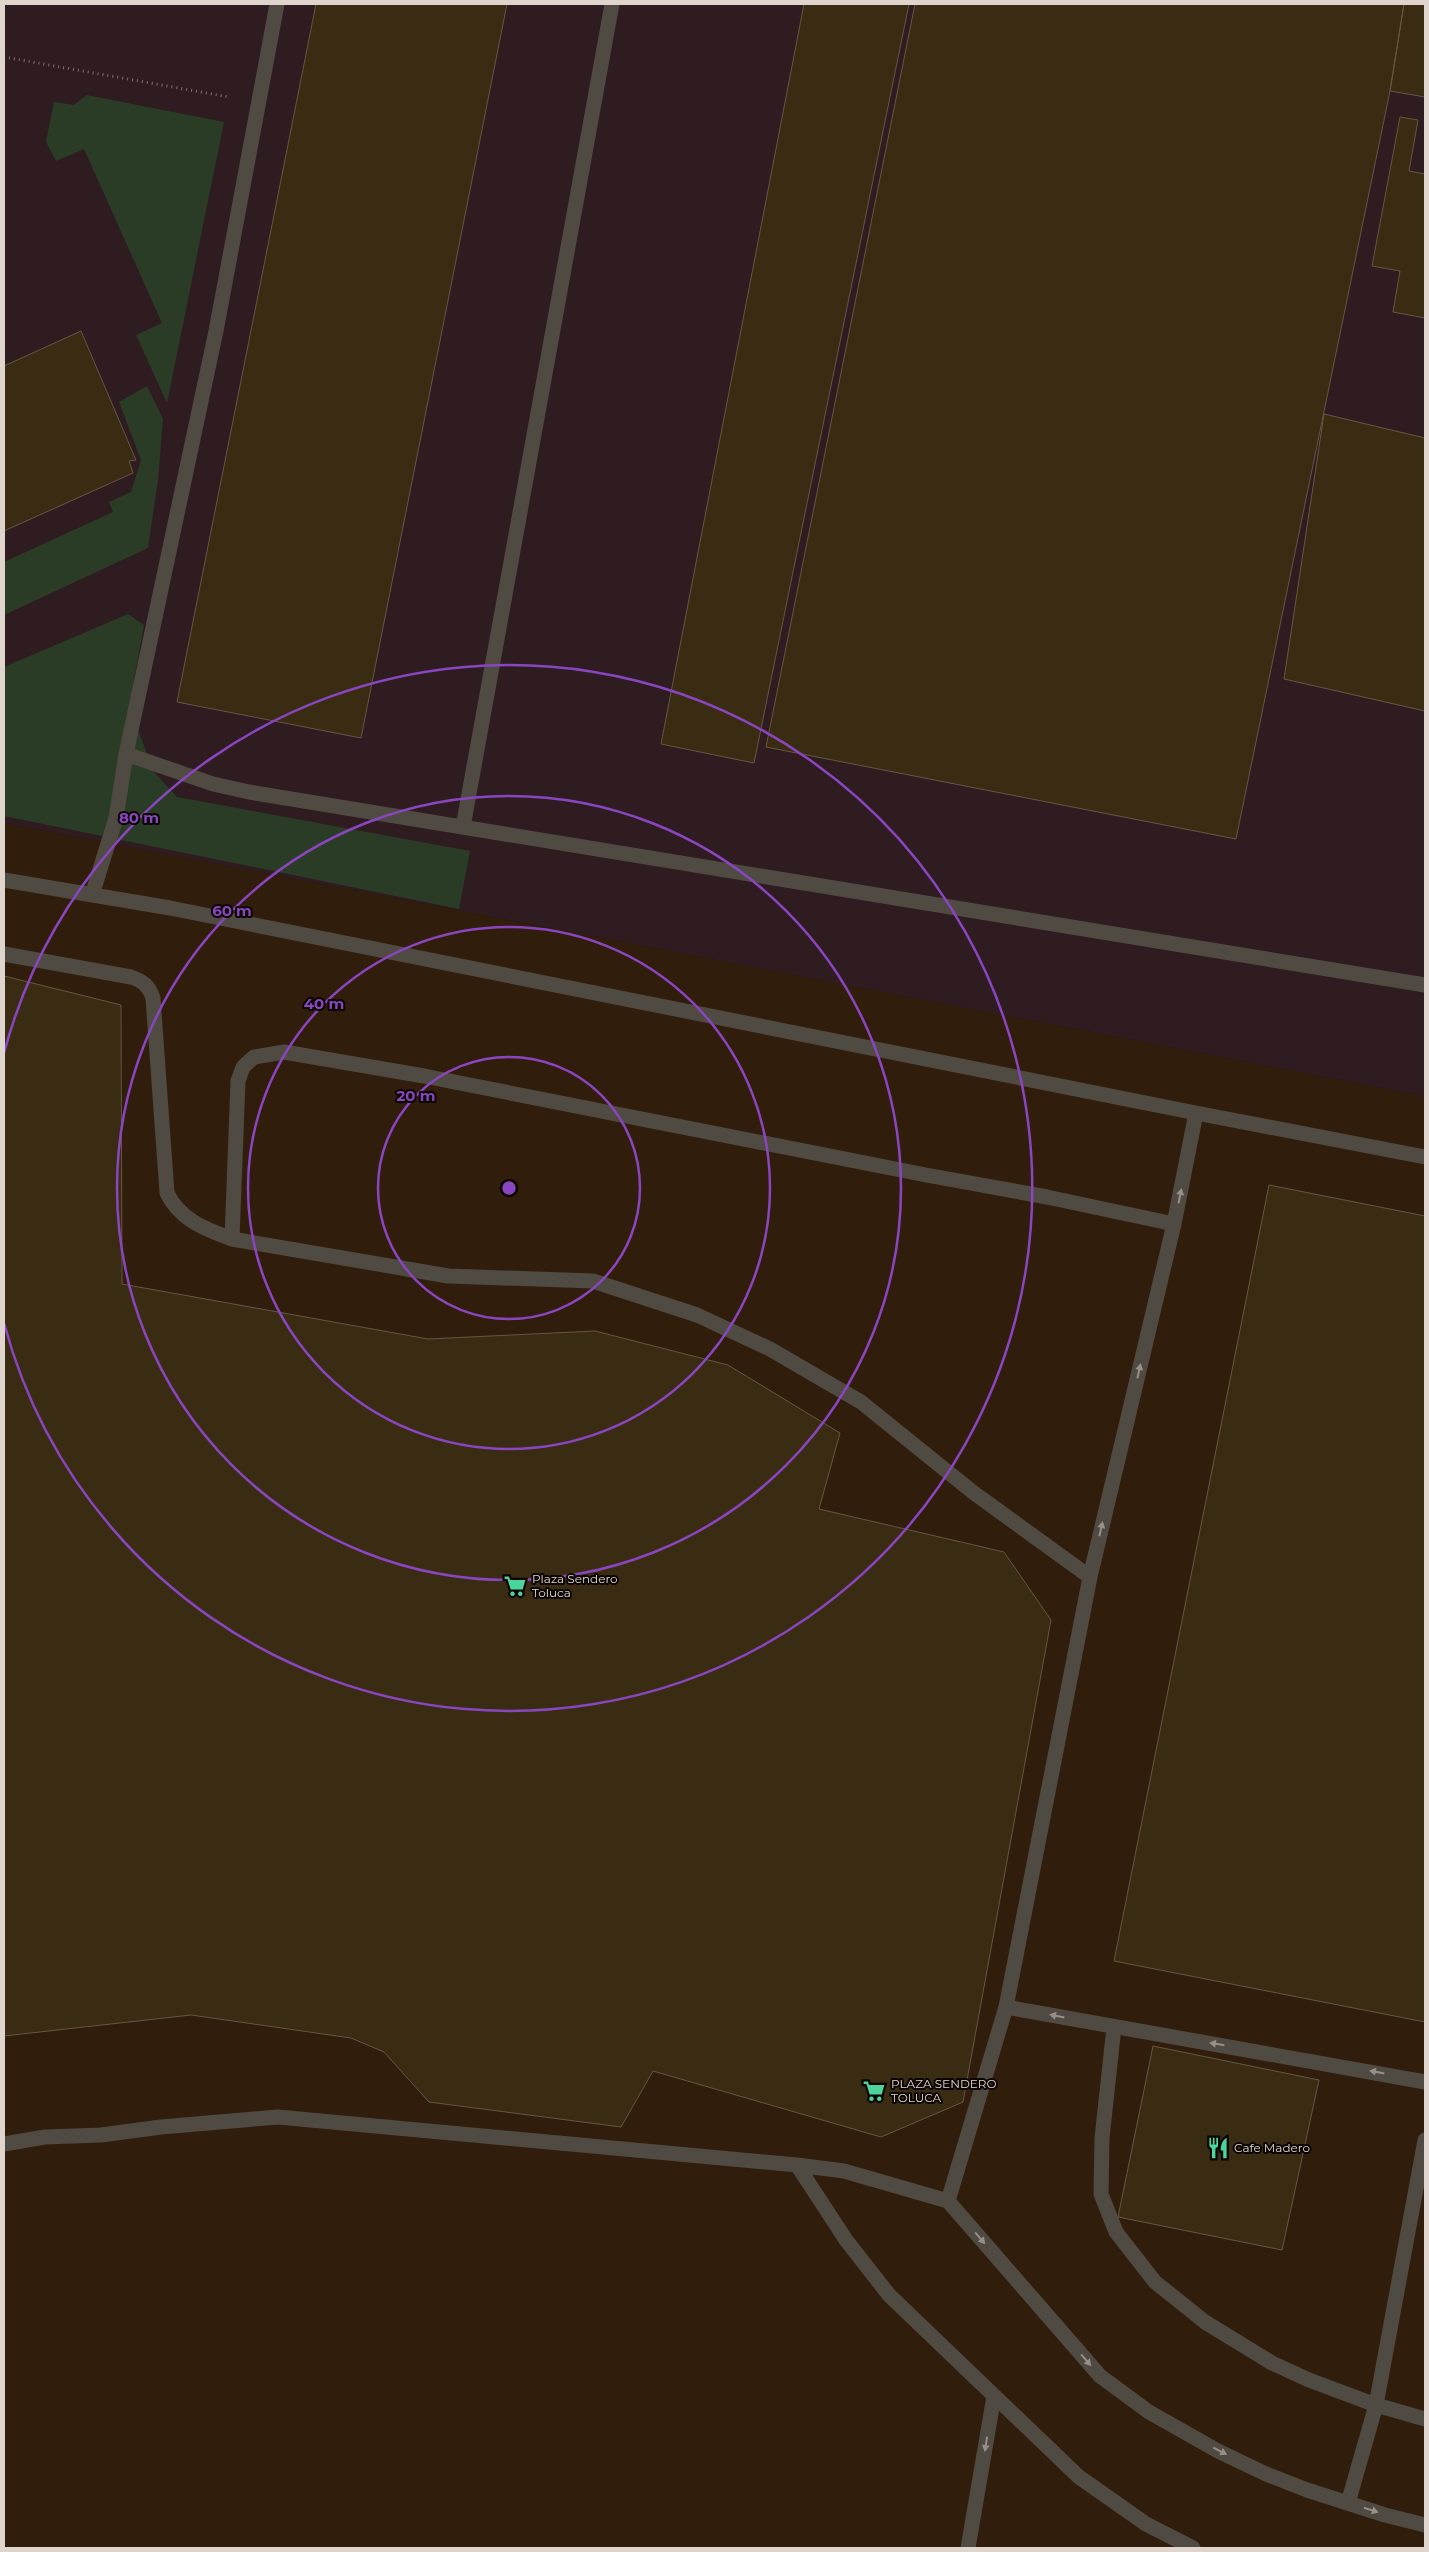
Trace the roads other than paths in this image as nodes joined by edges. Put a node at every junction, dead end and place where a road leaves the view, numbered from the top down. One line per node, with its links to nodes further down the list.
1 (277, 4): 3 (lane)
2 (612, 4): 4 (lane)
3 (126, 754): 4 (lane); 6 (lane)
4 (463, 827): 8 (lane)
5 (4, 880): 6 (lane)
6 (92, 895): 9 (lane)
7 (4, 954): 12 (lane)
8 (1425, 985)
9 (1196, 1113): 10 (lane); 11 (lane, one-way to 9)
10 (1425, 1157)
11 (1174, 1224): 12 (lane); 13 (lane, one-way to 11)
12 (232, 1239): 13 (lane)
13 (1090, 1577): 14 (lane)
14 (1006, 2006): 15 (lane, one-way to 14); 20 (lane)
15 (1114, 2027): 16 (lane, one-way to 15); 22 (lane)
16 (1425, 2082)
17 (1425, 2140): 22 (lane)
18 (4, 2144): 19 (lane)
19 (797, 2165): 20 (lane); 21 (lane)
20 (948, 2201): 24 (lane, one-way to 24)
21 (994, 2396): 26 (lane, one-way to 26); 27 (lane)
22 (1376, 2405): 23 (lane); 24 (lane)
23 (1425, 2419)
24 (1348, 2503): 25 (lane, one-way to 25)
25 (1425, 2524)
26 (968, 2548)
27 (1192, 2548)

